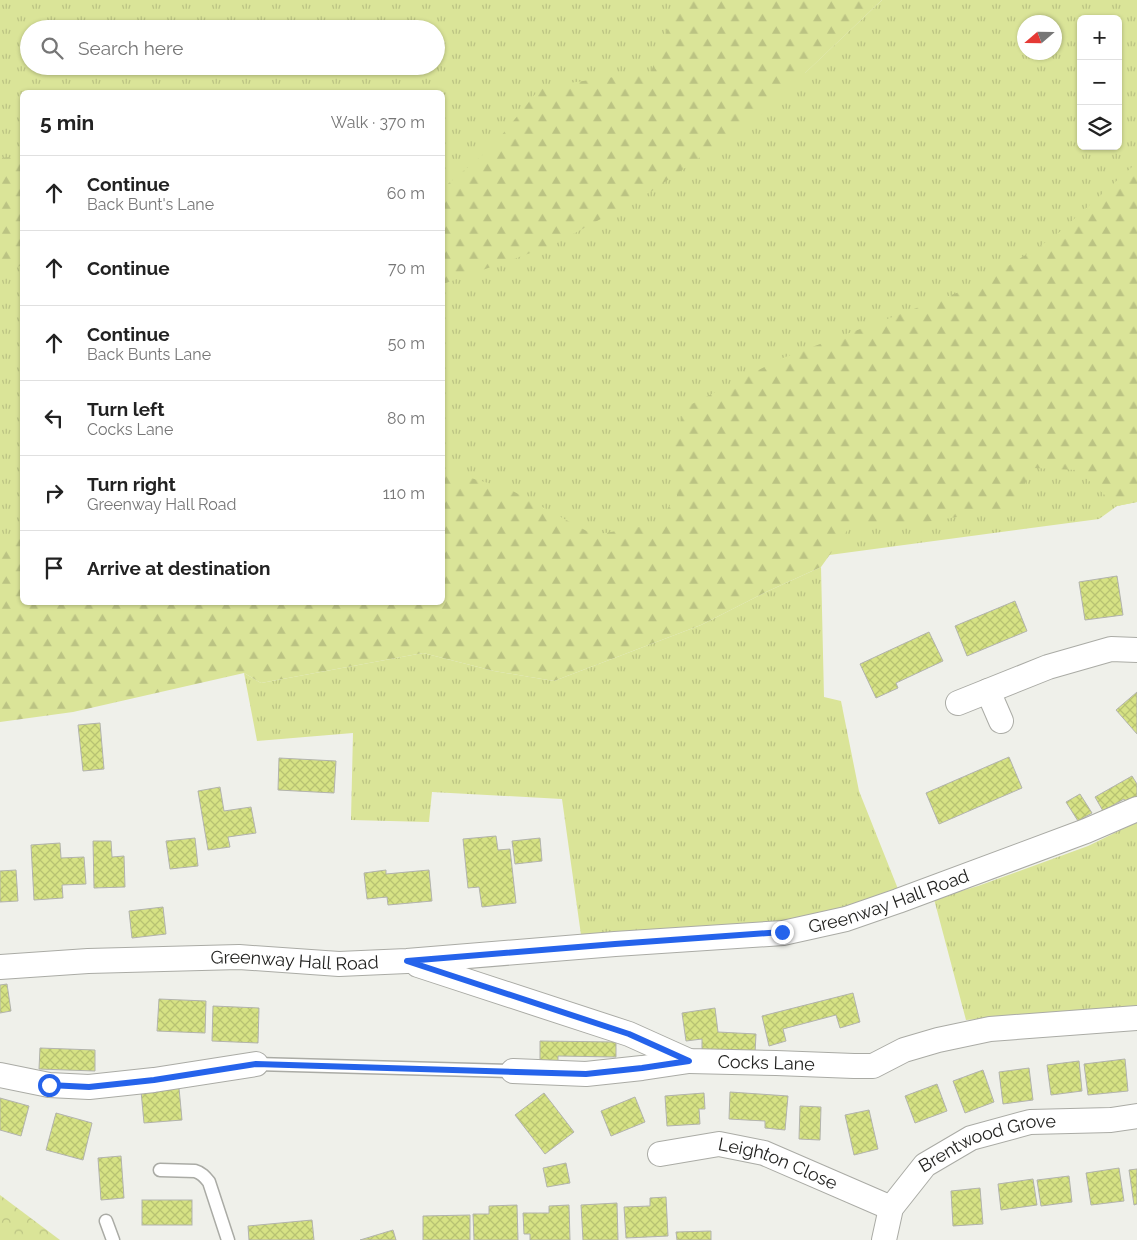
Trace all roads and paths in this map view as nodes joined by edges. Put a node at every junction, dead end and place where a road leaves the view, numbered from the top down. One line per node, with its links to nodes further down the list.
1 (1137, 650): 2 (street)
2 (988, 691): 3 (street); 4 (street)
3 (958, 703)
4 (1001, 721)
5 (1137, 809): 6 (street, Greenway Hall Road)
6 (407, 961): 7 (street, Greenway Hall Road); 9 (street, Cocks Lane)
7 (0, 967)
8 (1137, 1018): 9 (street, Cocks Lane)
9 (689, 1061): 11 (street)
10 (256, 1064): 11 (lane); 12 (street)
11 (513, 1071)
12 (0, 1075)
13 (1137, 1116): 16 (street, Brentwood Grove)
14 (660, 1154): 16 (street, Leighton Close)
15 (160, 1170): 19 (lane)
16 (891, 1208): 20 (street, Brentwood Grove)
17 (106, 1221): 18 (lane)
18 (112, 1240)
19 (228, 1240)
20 (884, 1240)

